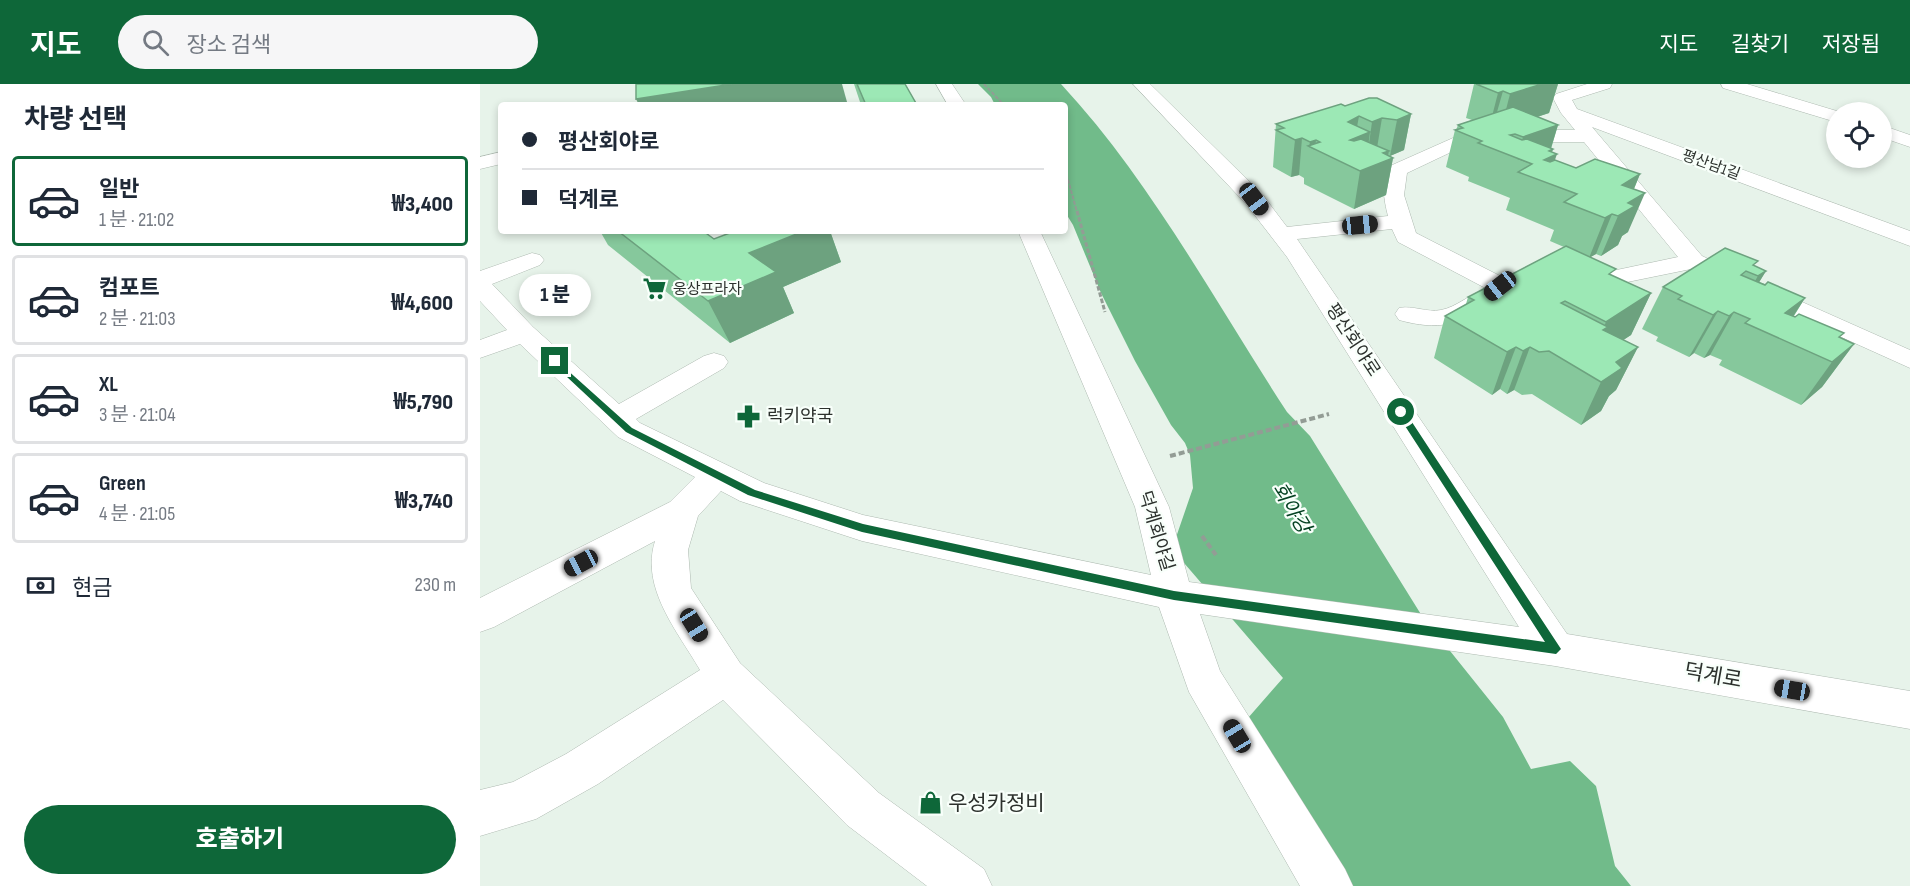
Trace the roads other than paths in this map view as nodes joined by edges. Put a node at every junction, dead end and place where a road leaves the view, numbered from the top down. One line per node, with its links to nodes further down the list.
1 (944, 84): 5 (street)
2 (1141, 84): 15 (street, 평산회야로)
3 (1604, 84): 6 (street)
4 (1729, 84): 7 (street)
5 (955, 102)
6 (1570, 113): 9 (street); 16 (street, 평산남1길)
7 (1826, 114)
8 (1892, 135): 10 (street)
9 (1590, 136): 13 (street); 18 (street)
10 (1910, 141)
11 (498, 159): 12 (street)
12 (480, 163)
13 (1400, 221): 15 (street); 21 (street)
14 (1030, 234): 30 (street, 덕계회야길)
15 (1281, 234): 32 (street, 평산회야로)
16 (1910, 239)
17 (532, 260): 19 (street)
18 (1694, 261): 21 (street); 25 (street)
19 (480, 280)
20 (480, 286): 23 (street)
21 (1500, 286): 22 (street)
22 (1408, 314)
23 (524, 333): 24 (street); 27 (street)
24 (480, 350)
25 (1910, 360)
26 (714, 362): 27 (street)
27 (616, 418): 28 (street)
28 (717, 474): 29 (street); 30 (street)
29 (682, 510): 31 (street); 33 (street)
30 (1192, 598): 32 (street, 덕계로); 37 (street, 덕계회야길)
31 (480, 616)
32 (1556, 649): 34 (street, 덕계로)
33 (726, 676): 35 (street); 36 (street)
34 (1910, 710)
35 (480, 813)
36 (967, 886)
37 (1328, 886)

